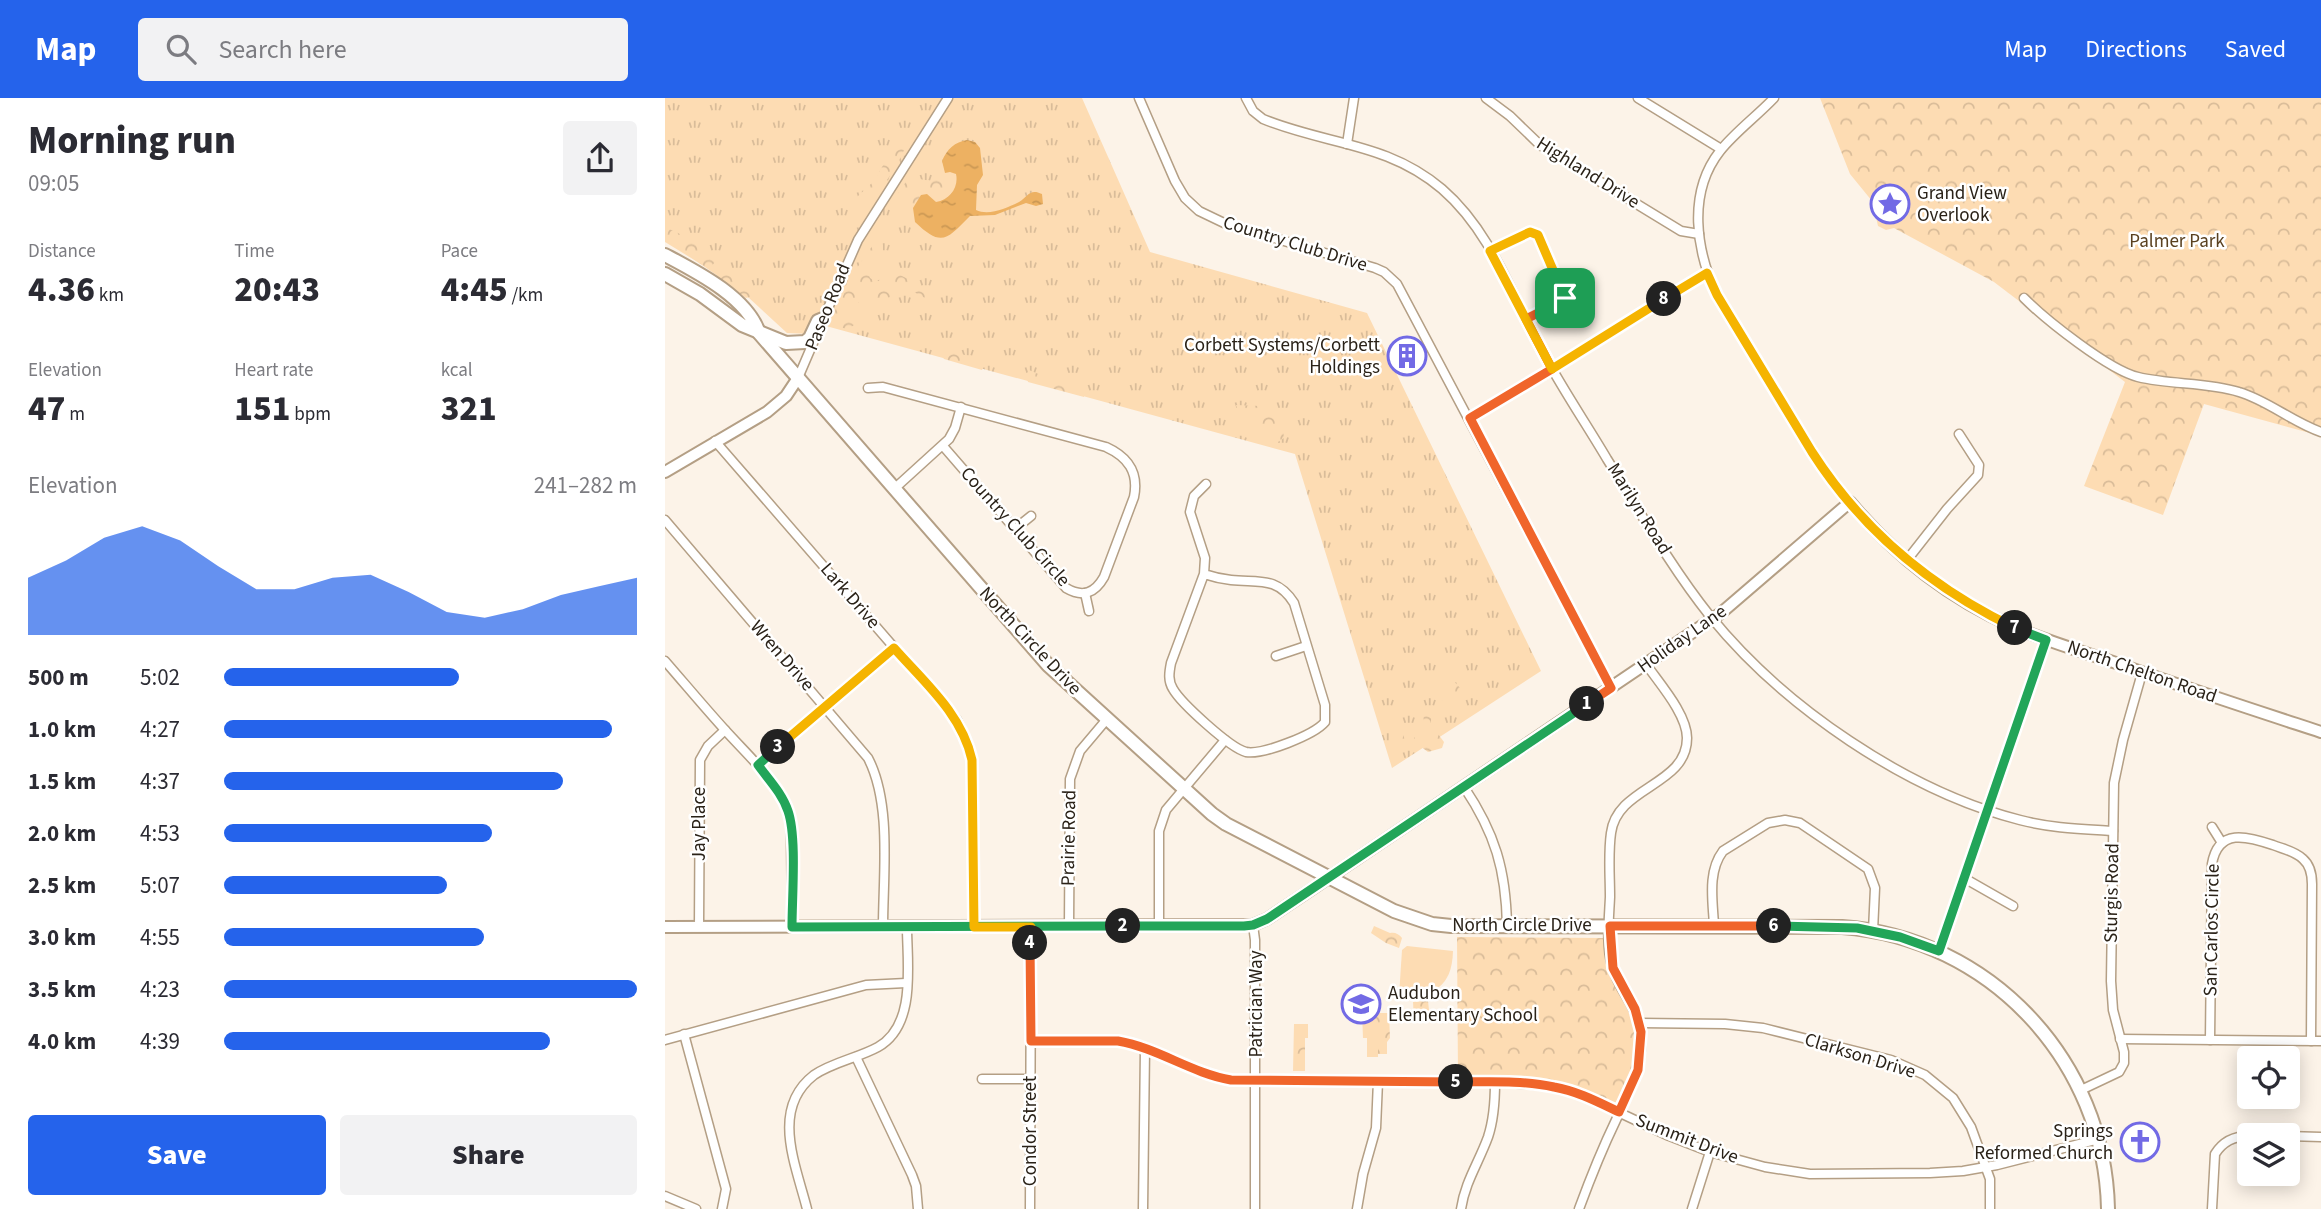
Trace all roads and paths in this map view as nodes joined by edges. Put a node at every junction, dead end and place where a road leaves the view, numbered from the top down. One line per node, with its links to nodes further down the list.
1 (948, 98): 16 (street, Paseo Road)
2 (1139, 98): 23 (street, Country Club Drive)
3 (1247, 98): 8 (street, Marilyn Road)
4 (1354, 98): 8 (street)
5 (1486, 98): 10 (street, Highland Drive)
6 (1638, 98): 9 (street)
7 (1774, 98): 9 (street, North Chelton Road)
8 (1347, 144): 11 (street, Marilyn Road)
9 (1721, 149): 10 (street, North Chelton Road)
10 (1699, 234): 13 (street, North Chelton Road)
11 (1490, 251): 17 (street, Marilyn Road); 17 (street)
12 (665, 255): 18 (main road, North Circle Drive)
13 (1707, 273): 19 (street); 31 (street, North Chelton Road)
14 (665, 274): 18 (main road, North Circle Drive)
15 (2024, 298): 24 (street)
16 (823, 318): 18 (main road); 20 (street, Paseo Road)
17 (1526, 319): 19 (street, Marilyn Road)
18 (759, 333): 20 (main road, North Circle Drive)
19 (1552, 369): 23 (street); 39 (street, Marilyn Road)
20 (798, 378): 26 (street, Paseo Road); 30 (main road, North Circle Drive)
21 (868, 388): 22 (street, Country Club Circle)
22 (961, 407): 27 (street); 37 (street, Country Club Circle)
23 (1470, 418): 47 (street, Country Club Drive)
24 (2321, 432)
25 (1959, 434): 35 (street)
26 (715, 441): 28 (street, Paseo Road); 42 (street, Lark Drive)
27 (943, 446): 30 (street); 34 (street, Country Club Circle)
28 (665, 472)
29 (1206, 484): 36 (street)
30 (894, 489): 49 (main road, North Circle Drive)
31 (1850, 502): 35 (street, North Chelton Road); 39 (street, Holiday Lane)
32 (1031, 516): 34 (street)
33 (665, 520): 48 (street, Wren Drive)
34 (1015, 530): 37 (street, Country Club Circle)
35 (1907, 560): 40 (street, North Chelton Road)
36 (1204, 574): 41 (street); 52 (street)
37 (1085, 593): 38 (street)
38 (1089, 611)
39 (1712, 619): 45 (street, Holiday Lane); 56 (street, Marilyn Road)
40 (2046, 640): 46 (street, North Chelton Road); 56 (street)
41 (1306, 646): 43 (street); 52 (street)
42 (894, 648): 48 (street); 74 (street, Lark Drive)
43 (1276, 656)
44 (665, 661): 50 (street)
45 (1646, 664): 47 (street, Holiday Lane); 67 (street)
46 (2143, 673): 51 (street, North Chelton Road); 58 (street, Sturgis Road)
47 (1611, 688): 54 (street, Holiday Lane)
48 (825, 706): 53 (street); 72 (street, Wren Drive)
49 (1107, 719): 55 (main road, North Circle Drive); 64 (street, Prairie Road)
50 (725, 730): 53 (street); 70 (street, Jay Place)
51 (2321, 732)
52 (1225, 740): 55 (street)
53 (758, 765): 71 (street)
54 (1464, 787): 60 (street, Holiday Lane); 66 (street)
55 (1184, 789): 60 (main road, North Circle Drive); 65 (street)
56 (1988, 810): 58 (street, Marilyn Road); 61 (street)
57 (2212, 827): 59 (street)
58 (2113, 831): 81 (street, Sturgis Road)
59 (2222, 843): 83 (street, San Carlos Circle); 85 (street, San Carlos Circle)
60 (1329, 878): 63 (street, Holiday Lane); 66 (main road, North Circle Drive)
61 (1964, 878): 62 (street); 77 (street)
62 (2013, 906)
63 (1253, 925): 65 (street); 91 (street, Patrician Way)
64 (1069, 926): 65 (street); 75 (street)
65 (1159, 926)
66 (1507, 926): 67 (main road, North Circle Drive)
67 (1610, 926): 68 (main road, North Circle Drive); 79 (street)
68 (1714, 926): 76 (main road, North Circle Drive); 76 (street)
69 (665, 927): 70 (street)
70 (699, 927): 71 (street)
71 (792, 927): 72 (street)
72 (883, 927): 73 (street)
73 (907, 927): 74 (street); 78 (street)
74 (974, 927): 75 (street)
75 (1031, 927): 84 (street, Condor Street)
76 (1874, 930): 77 (main road, North Circle Drive)
77 (1939, 951): 94 (main road, North Circle Drive)
78 (907, 983): 80 (street); 88 (street)
79 (1640, 1024): 95 (street); 101 (street, Clarkson Drive)
80 (684, 1034): 82 (street); 104 (street)
81 (2120, 1039): 83 (street); 94 (street, Sturgis Road)
82 (665, 1040)
83 (2210, 1040): 85 (street)
84 (1031, 1041): 87 (street, Summit Drive); 90 (street, Condor Street)
85 (2311, 1041): 86 (street)
86 (2321, 1041)
87 (1145, 1048): 91 (street, Summit Drive); 108 (street)
88 (856, 1057): 105 (street); 106 (street)
89 (982, 1079): 90 (street)
90 (1031, 1079): 107 (street, Condor Street)
91 (1256, 1081): 92 (street, Summit Drive); 109 (street, Patrician Way)
92 (1378, 1081): 93 (street, Summit Drive); 110 (street)
93 (1495, 1082): 95 (street, Summit Drive); 111 (street)
94 (2081, 1090): 99 (main road, North Circle Drive)
95 (1619, 1112): 100 (street, Summit Drive); 112 (street)
96 (2300, 1136): 97 (street)
97 (2321, 1137)
98 (2237, 1138): 116 (street)
99 (2099, 1139): 101 (street, Summit Drive); 115 (main road, North Circle Drive)
100 (1710, 1152): 101 (street, Summit Drive); 113 (street)
101 (1986, 1168): 114 (street, Clarkson Drive)
102 (665, 1196): 103 (street)
103 (696, 1209)
104 (722, 1209)
105 (807, 1209)
106 (918, 1209)
107 (1030, 1209)
108 (1143, 1209)
109 (1255, 1209)
110 (1357, 1209)
111 (1461, 1209)
112 (1579, 1209)
113 (1692, 1209)
114 (1990, 1209)
115 (2108, 1209)
116 (2211, 1209)

